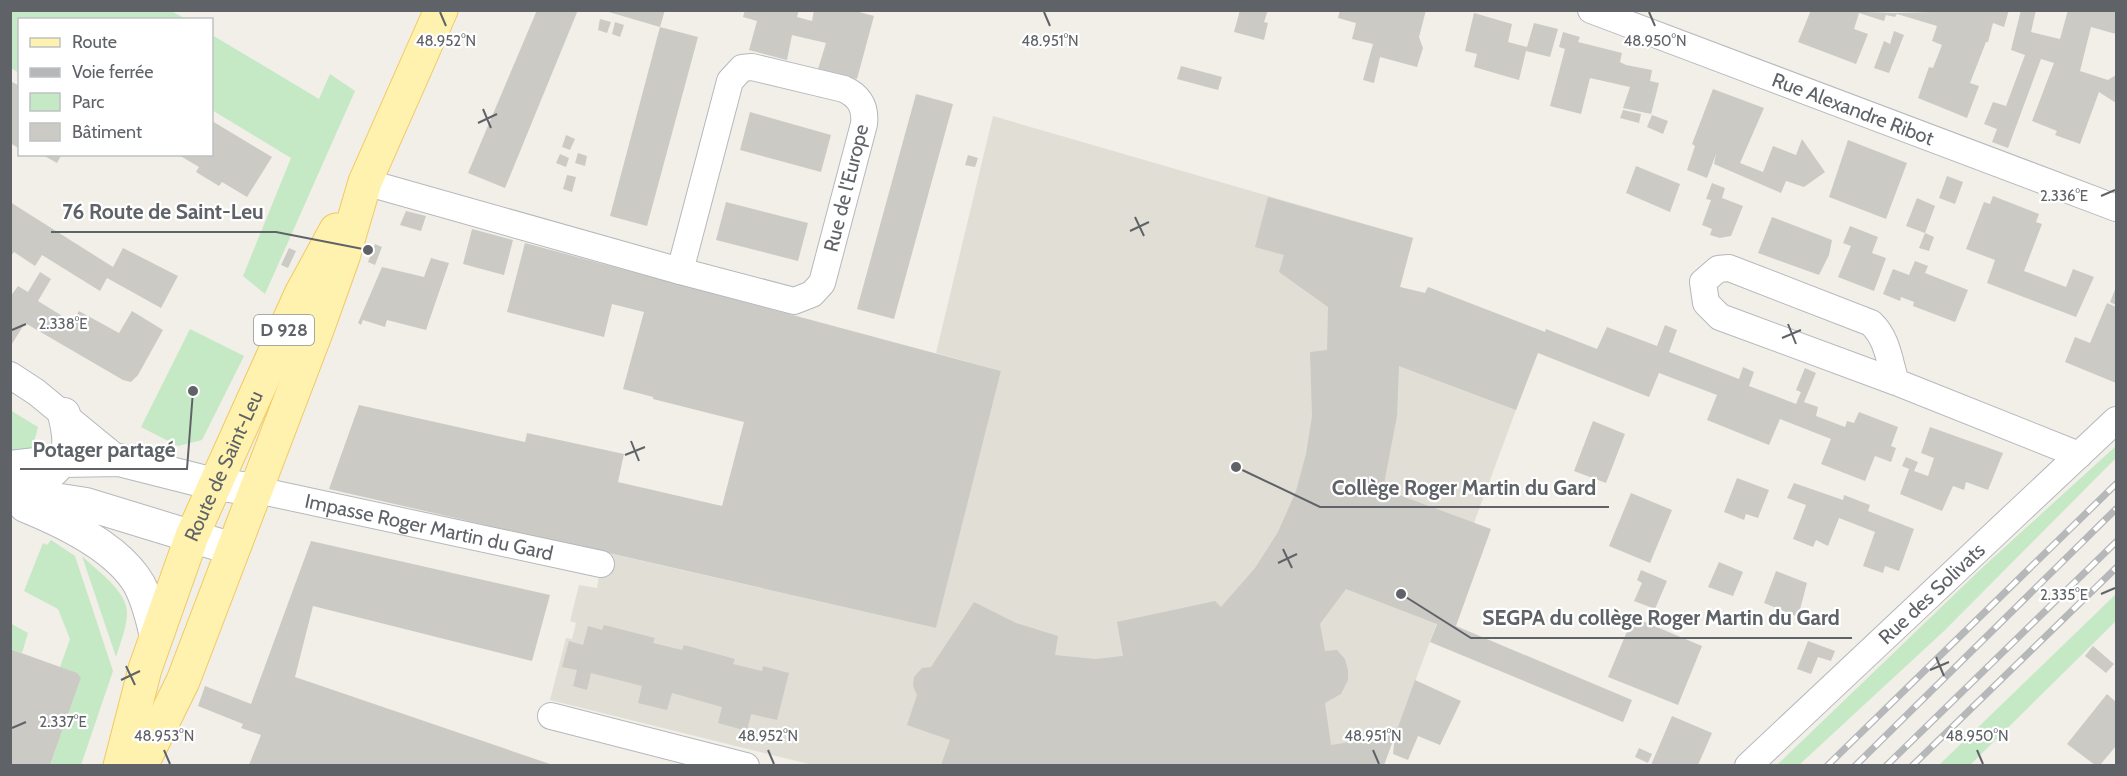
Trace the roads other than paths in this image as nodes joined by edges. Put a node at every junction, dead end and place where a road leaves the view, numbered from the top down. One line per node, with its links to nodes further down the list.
1 (441, 10): 3 (main road, Route de Saint-Leu / D 928)
2 (1599, 12): 4 (street, Rue Alexandre Ribot)
3 (365, 182): 5 (street, Rue de l'Europe); 15 (main road, Route de Saint-Leu / D 928); 16 (main road, Route de Saint-Leu / D 928)
4 (2116, 208)
5 (680, 271): 5 (street, Rue de l'Europe)
6 (10, 375): 8 (street)
7 (1896, 382): 7 (street); 10 (street)
8 (64, 414): 11 (street); 12 (street)
9 (2116, 420): 10 (street, Rue des Solivats)
10 (2079, 455): 27 (street, Rue des Solivats)
11 (119, 460): 12 (street); 15 (street)
12 (63, 461): 13 (street); 14 (street)
13 (10, 467)
14 (10, 483)
15 (214, 484): 16 (street); 19 (main road, Route de Saint-Leu / D 928)
16 (257, 489): 20 (main road, Route de Saint-Leu / D 928); 21 (street, Impasse Roger Martin du Gard)
17 (10, 492): 19 (street)
18 (10, 500): 22 (street)
19 (192, 536): 20 (street); 22 (main road, Route de Saint-Leu / D 928)
20 (233, 549): 25 (main road, Route de Saint-Leu / D 928)
21 (601, 564)
22 (156, 637): 24 (main road, Route de Saint-Leu / D 928)
23 (551, 716): 26 (street)
24 (120, 765)
25 (141, 765)
26 (746, 765)
27 (1748, 765)

